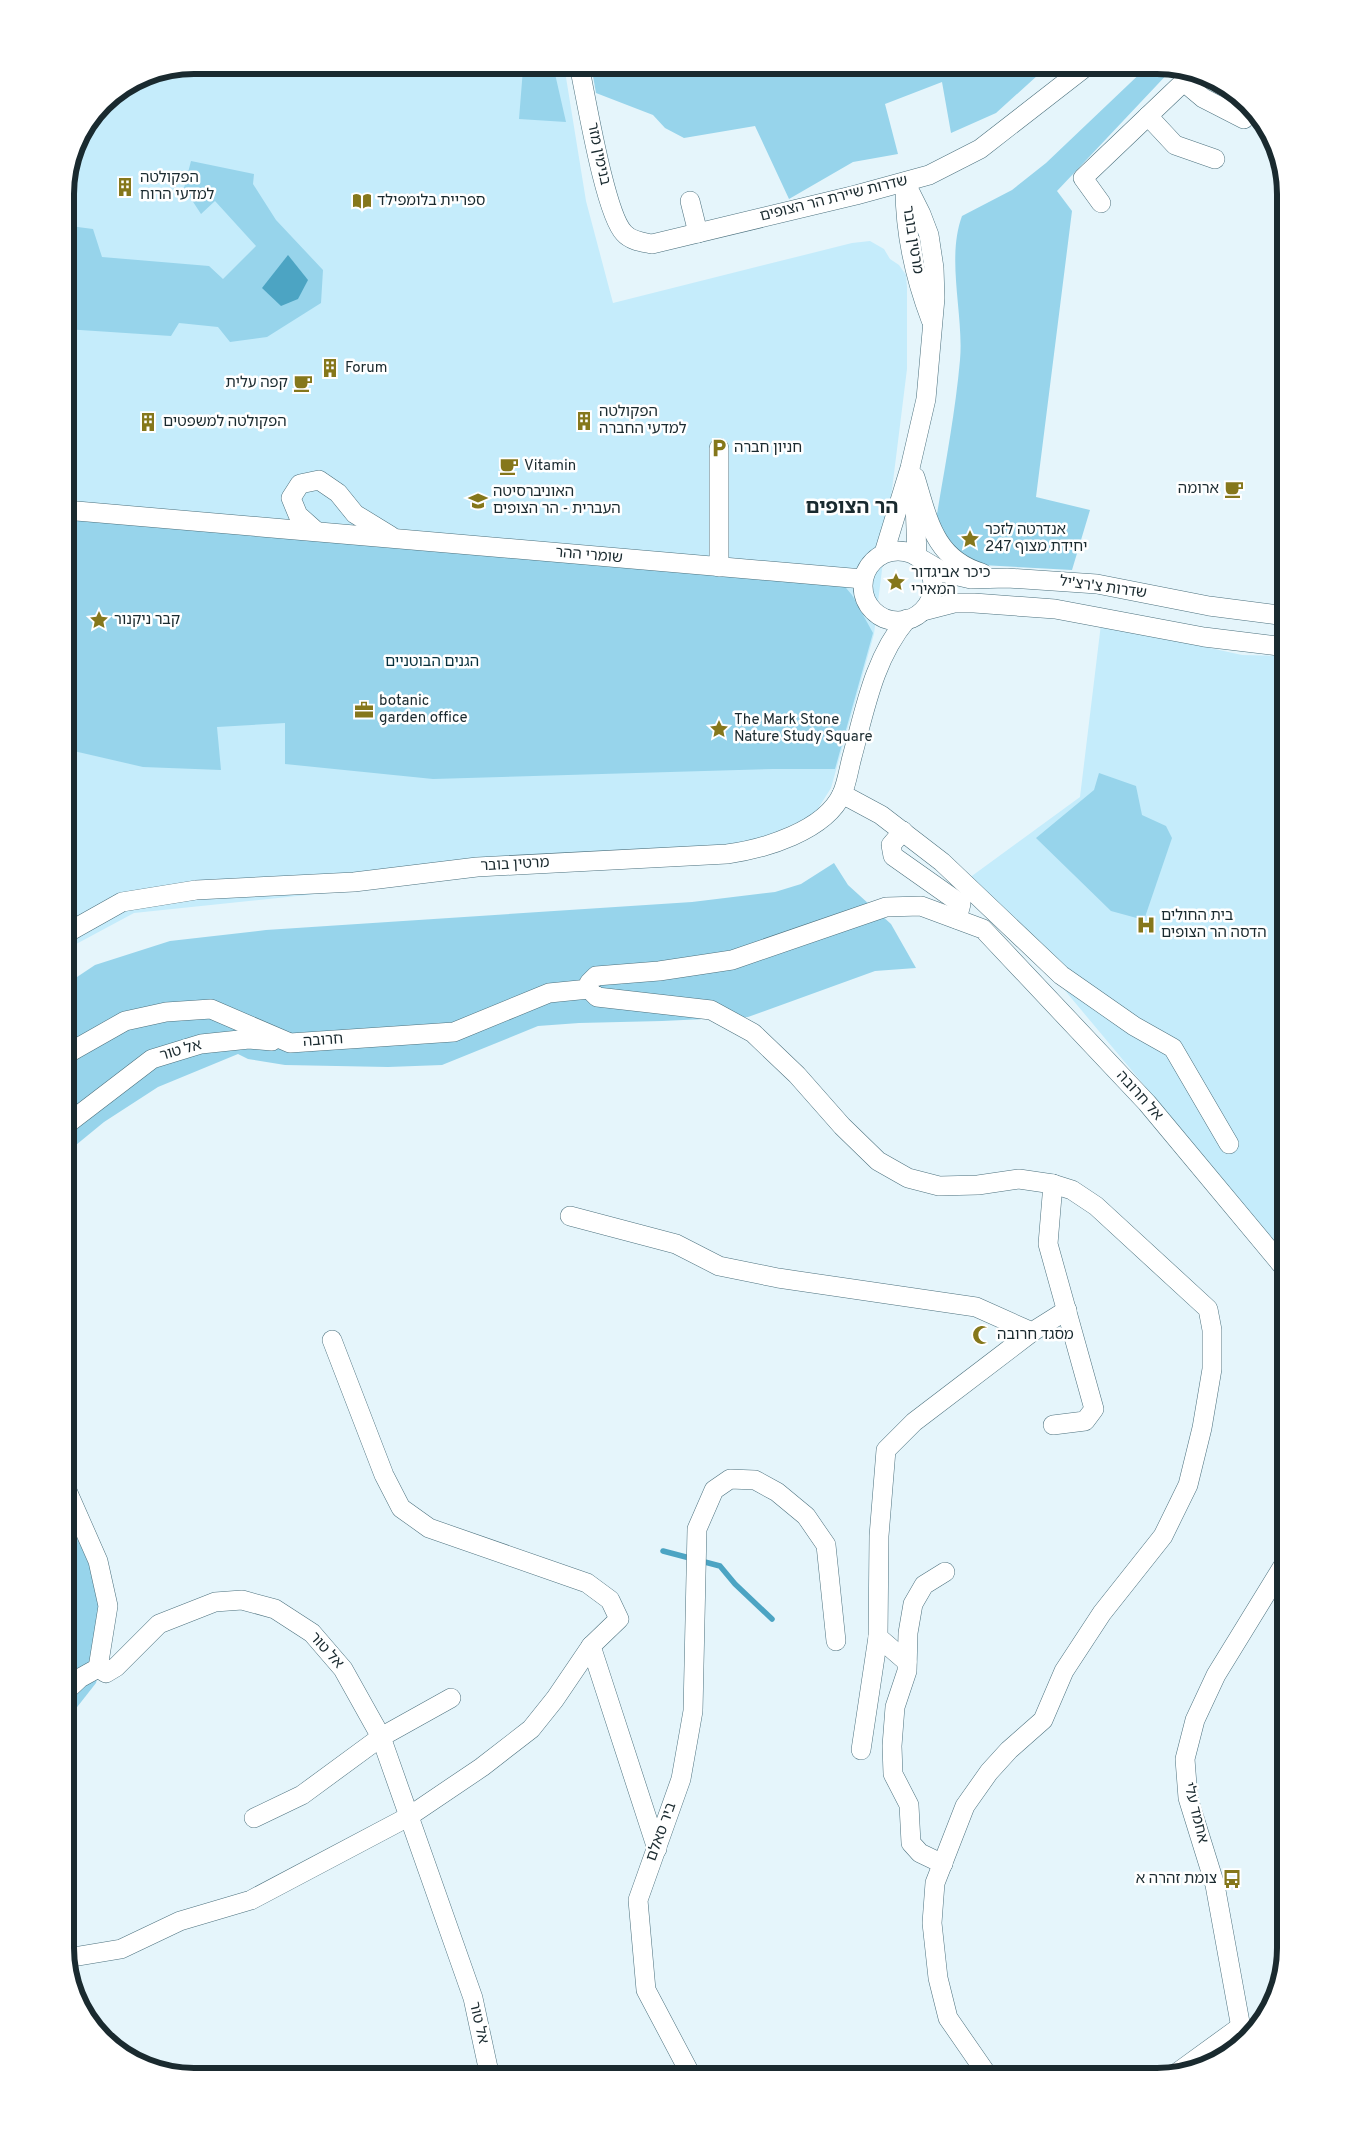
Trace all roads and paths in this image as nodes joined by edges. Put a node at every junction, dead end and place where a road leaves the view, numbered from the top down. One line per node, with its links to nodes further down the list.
1 (581, 74): 13 (street, בנימין מזר)
2 (1059, 74): 5 (street, שדרות שיירת הר הצופים)
3 (1077, 74): 5 (street, שדרות שיירת הר הצופים)
4 (1188, 78): 6 (street); 7 (street)
5 (1024, 116): 9 (street, שדרות שיירת הר הצופים)
6 (1148, 116): 8 (street); 11 (street)
7 (1244, 119)
8 (1215, 160)
9 (905, 182): 12 (street, שדרות שיירת הר הצופים); 14 (street, מרטין בובר)
10 (690, 201): 12 (street)
11 (1101, 203)
12 (698, 233): 13 (street, שדרות שיירת הר הצופים)
13 (630, 238)
14 (920, 429): 16 (street, מרטין בובר); 20 (street, מרטין בובר)
15 (719, 448): 22 (street)
16 (915, 478): 21 (street, מרטין בובר); 23 (street)
17 (74, 511): 18 (street, שומרי ההר)
18 (316, 530): 19 (street, שומרי ההר); 19 (street)
19 (396, 539): 22 (street, שומרי ההר)
20 (884, 553): 21 (street); 24 (street)
21 (920, 558): 23 (street, שדרות צ'רצ'יל); 25 (street)
22 (719, 567): 24 (street, שומרי ההר)
23 (1007, 578): 26 (street, שדרות צ'רצ'יל)
24 (863, 579): 27 (street)
25 (915, 615): 27 (street); 28 (street, שדרות צ'רצ'יל); 29 (street, מרטין בובר)
26 (1277, 615)
27 (880, 616): 29 (street, מרטין בובר)
28 (1277, 646)
29 (872, 685): 30 (street, מרטין בובר)
30 (842, 794): 31 (street); 33 (street, מרטין בובר)
31 (903, 831): 32 (street); 38 (street)
32 (957, 919): 34 (street); 41 (street, אל חרובה)
33 (74, 929)
34 (589, 989): 35 (street, חרובה); 39 (street)
35 (290, 1043): 36 (street, חרובה); 37 (street, אל טור)
36 (74, 1050)
37 (74, 1119)
38 (1229, 1144)
39 (1053, 1184): 42 (street); 61 (street)
40 (570, 1216): 43 (street)
41 (1277, 1259)
42 (1068, 1310): 43 (street); 45 (street)
43 (1032, 1332): 49 (street)
44 (332, 1340): 51 (street)
45 (1053, 1425)
46 (74, 1506): 53 (street)
47 (945, 1572): 52 (street)
48 (1277, 1576): 63 (street, אחמד עלי)
49 (878, 1638): 52 (street); 57 (street)
50 (836, 1641): 60 (street, ביר סאלם)
51 (591, 1646): 58 (street); 60 (street)
52 (907, 1662): 61 (street)
53 (98, 1668): 54 (street); 56 (street, אל טור)
54 (74, 1684)
55 (451, 1698): 56 (street)
56 (381, 1737): 58 (street, אל טור); 59 (street)
57 (861, 1750)
58 (408, 1817): 62 (street); 66 (street, אל טור)
59 (254, 1818)
60 (657, 1849): 67 (street, ביר סאלם)
61 (943, 1864): 68 (street)
62 (75, 1957)
63 (1244, 2030)
64 (1237, 2037): 65 (street)
65 (1194, 2062)
66 (488, 2068)
67 (687, 2068)
68 (983, 2068)

